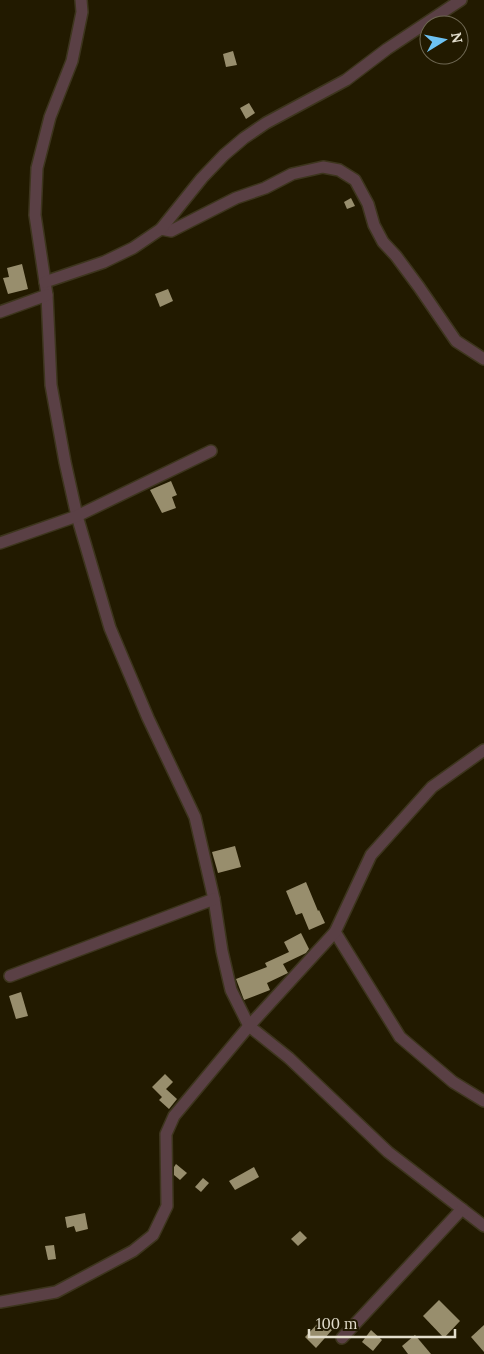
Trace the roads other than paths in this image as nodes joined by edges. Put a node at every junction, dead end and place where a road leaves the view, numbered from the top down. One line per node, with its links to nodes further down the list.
1 (81, 0): 4 (street)
2 (461, 0): 3 (street)
3 (161, 229): 4 (street); 7 (street)
4 (45, 282): 5 (street)
5 (47, 295): 6 (street); 9 (street)
6 (0, 312)
7 (484, 359)
8 (211, 452): 9 (street)
9 (77, 516): 10 (street); 12 (street)
10 (0, 543)
11 (484, 750): 13 (street)
12 (214, 899): 14 (street); 15 (street)
13 (335, 932): 15 (street); 16 (street)
14 (10, 976)
15 (249, 1026): 17 (street); 19 (street)
16 (484, 1101)
17 (462, 1209): 18 (street); 20 (street)
18 (484, 1226)
19 (0, 1302)
20 (342, 1338)

